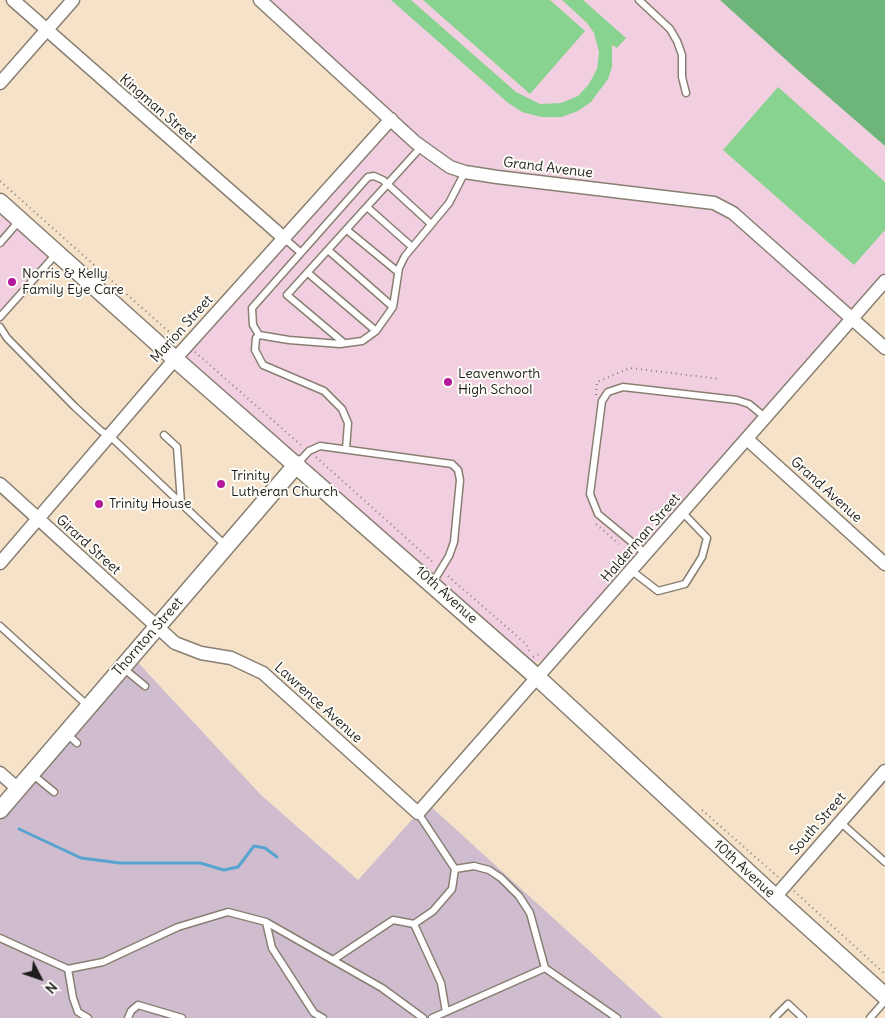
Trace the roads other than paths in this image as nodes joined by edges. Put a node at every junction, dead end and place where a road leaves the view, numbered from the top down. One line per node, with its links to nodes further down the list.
1 (13, 0): 5 (street, Kingman Street)
2 (73, 0): 5 (street)
3 (260, 0): 8 (street, Grand Avenue)
4 (639, 0): 7 (lane)
5 (46, 31): 6 (street); 17 (street, Kingman Street)
6 (0, 83)
7 (686, 93)
8 (391, 119): 9 (street, Grand Avenue); 17 (street, Marion Street)
9 (421, 147): 10 (street, Grand Avenue); 11 (lane)
10 (465, 172): 15 (lane); 28 (street, Grand Avenue)
11 (387, 185): 13 (lane); 15 (lane); 21 (lane)
12 (0, 202): 14 (street, 10th Avenue)
13 (367, 207): 16 (lane); 19 (lane)
14 (20, 220): 18 (lane); 22 (street, 10th Avenue)
15 (431, 224): 19 (lane)
16 (347, 230): 20 (lane); 23 (lane)
17 (285, 239): 21 (lane); 34 (street, Marion Street)
18 (0, 243)
19 (411, 246): 23 (lane)
20 (328, 250): 24 (lane); 26 (lane)
21 (300, 252): 31 (lane)
22 (57, 253): 27 (lane); 34 (street, 10th Avenue)
23 (398, 272): 26 (lane)
24 (308, 273): 30 (lane); 32 (lane)
25 (885, 282): 28 (street, Halderman Street)
26 (393, 307): 30 (lane)
27 (0, 317)
28 (853, 319): 33 (street, Grand Avenue); 35 (street, Halderman Street)
29 (0, 327): 36 (lane)
30 (376, 331): 32 (lane)
31 (259, 335): 32 (lane); 39 (lane)
32 (344, 343)
33 (885, 348)
34 (175, 359): 36 (street, Marion Street); 40 (street, 10th Avenue)
35 (766, 418): 38 (street, Halderman Street); 46 (lane)
36 (110, 436): 42 (lane); 44 (street, Marion Street)
37 (164, 436): 42 (lane)
38 (747, 439): 43 (street, Halderman Street); 48 (street, Grand Avenue)
39 (346, 449): 40 (lane); 50 (lane)
40 (297, 464): 45 (street, Thornton Street); 50 (street, 10th Avenue)
41 (0, 484): 44 (street, Girard Street)
42 (181, 503): 45 (lane)
43 (682, 513): 46 (street, Halderman Street); 49 (lane)
44 (38, 519): 47 (street, Marion Street); 52 (street, Girard Street)
45 (226, 546): 52 (street, Thornton Street)
46 (646, 554): 49 (street, Halderman Street)
47 (0, 563)
48 (885, 564)
49 (632, 571): 54 (street, Halderman Street)
50 (432, 584): 54 (street, 10th Avenue)
51 (0, 626): 56 (lane)
52 (156, 627): 53 (street, Thornton Street); 63 (street, Lawrence Avenue)
53 (123, 667): 55 (lane); 56 (street, Thornton Street)
54 (538, 678): 63 (street, Halderman Street); 67 (street, 10th Avenue)
55 (145, 686)
56 (89, 706): 59 (street, Thornton Street)
57 (885, 771): 64 (street, South Street)
58 (0, 773): 60 (street)
59 (32, 773): 60 (street, Thornton Street); 61 (lane)
60 (18, 789): 62 (street, Thornton Street)
61 (54, 792)
62 (0, 810)
63 (418, 813): 66 (lane)
64 (840, 822): 65 (lane); 67 (street, South Street)
65 (885, 862)
66 (454, 869): 69 (lane); 72 (lane)
67 (775, 897): 74 (street, 10th Avenue)
68 (266, 922): 71 (lane); 73 (lane); 80 (lane)
69 (414, 924): 71 (lane); 76 (lane)
70 (0, 938): 73 (lane)
71 (333, 960): 81 (lane)
72 (544, 968): 76 (lane); 83 (lane)
73 (68, 970): 77 (lane)
74 (885, 996)
75 (885, 1001): 86 (lane)
76 (446, 1012): 82 (lane)
77 (88, 1018)
78 (128, 1018): 79 (lane)
79 (182, 1018)
80 (323, 1018)
81 (423, 1018)
82 (432, 1018)
83 (617, 1018)
84 (774, 1018): 85 (lane)
85 (803, 1018)
86 (870, 1018)

